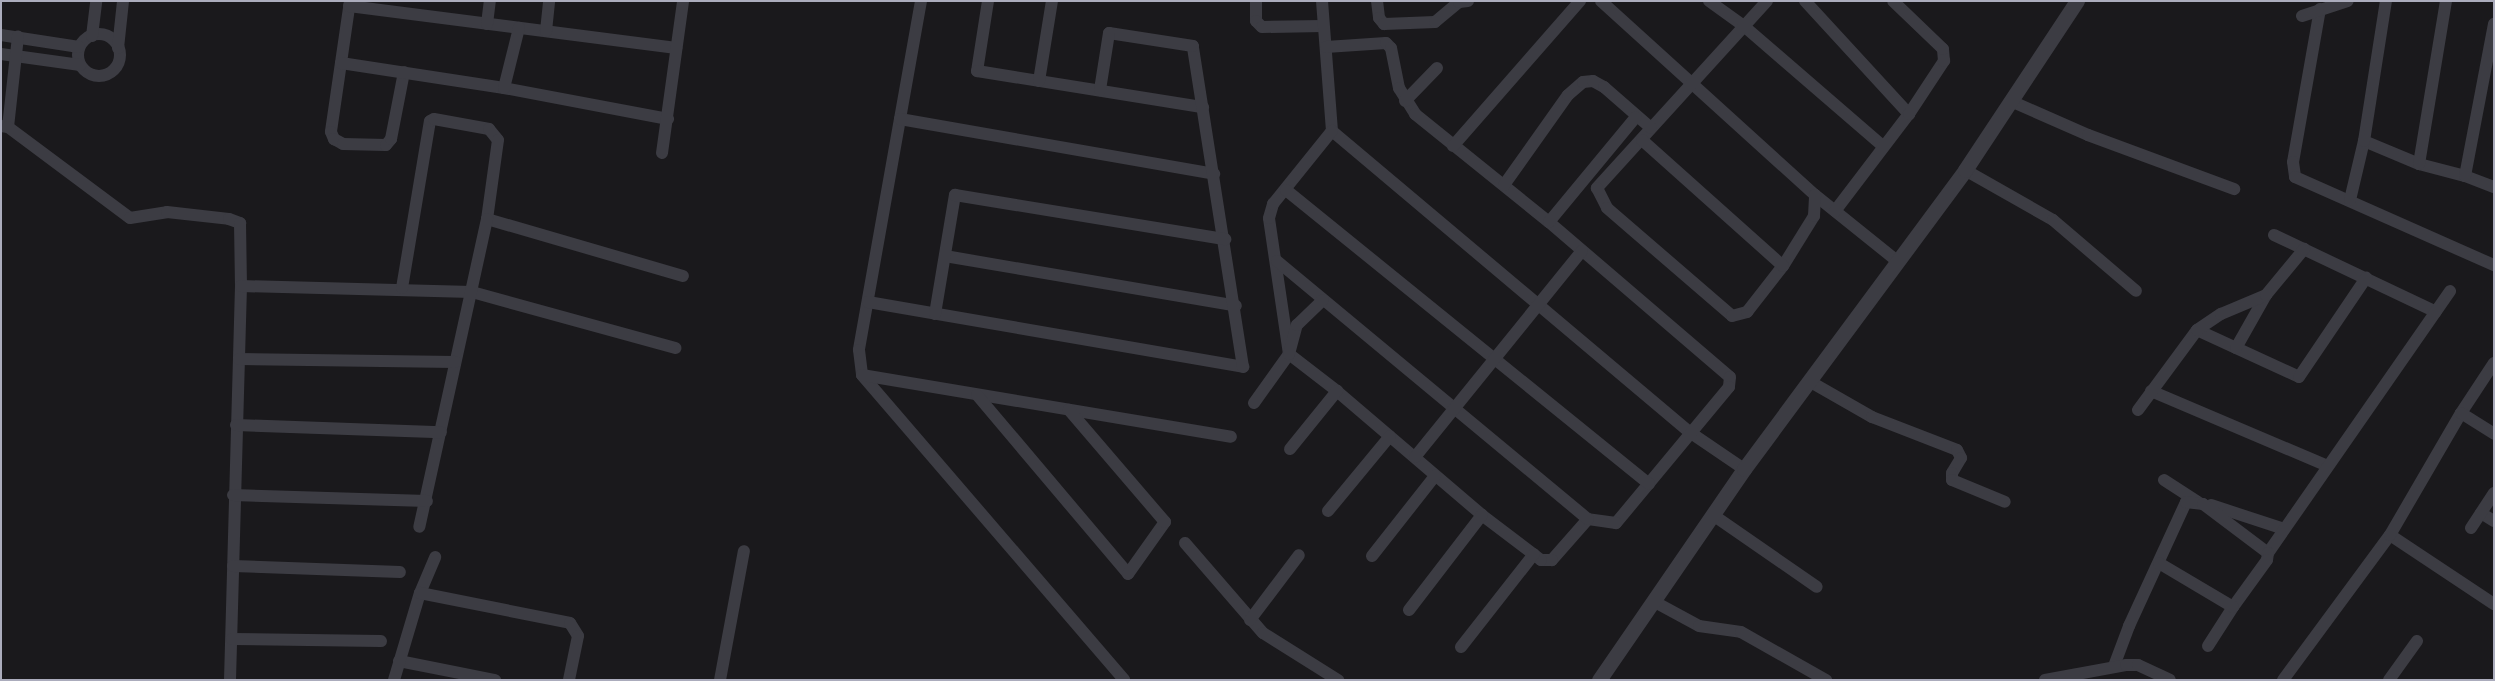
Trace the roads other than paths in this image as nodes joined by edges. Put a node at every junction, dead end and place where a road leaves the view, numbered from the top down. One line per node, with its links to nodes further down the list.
1 (96, 1): 34 (street)
2 (123, 1): 38 (street)
3 (490, 1): 27 (street)
4 (549, 1): 32 (street)
5 (683, 1): 39 (street)
6 (921, 1): 56 (street)
7 (988, 1): 46 (street)
8 (1052, 1): 46 (street)
9 (1256, 1): 29 (street)
10 (1322, 1): 29 (street)
11 (1377, 1): 24 (street)
12 (1468, 1): 24 (street)
13 (1580, 1): 62 (street)
14 (1600, 1): 47 (street)
15 (1709, 1): 30 (street)
16 (1767, 1): 30 (street)
17 (1805, 1): 53 (street)
18 (1894, 1): 53 (street)
19 (2077, 1): 51 (street)
20 (2348, 1): 25 (street)
21 (2386, 1): 61 (street)
22 (2446, 1): 65 (street)
23 (349, 4): 27 (street); 42 (street)
24 (1451, 5)
25 (2320, 9): 26 (street); 74 (street)
26 (2302, 16)
27 (487, 24): 31 (street)
28 (2494, 24): 68 (street)
29 (1323, 26): 37 (street)
30 (1744, 27): 47 (street); 63 (street)
31 (519, 28): 32 (street); 48 (street)
32 (546, 31): 39 (street)
33 (1, 36): 35 (street)
34 (92, 36): 36 (street); 38 (street)
35 (18, 37): 36 (street); 41 (street)
36 (79, 47): 43 (street)
37 (1326, 47): 50 (street); 59 (street)
38 (118, 48): 43 (street)
39 (676, 48): 55 (street)
40 (1, 54): 41 (street)
41 (16, 55): 43 (street); 57 (street)
42 (341, 62): 45 (street); 45 (street)
43 (80, 65)
44 (1437, 68): 50 (street)
45 (404, 72): 48 (street)
46 (1039, 81): 49 (street)
47 (1693, 84): 58 (street); 73 (street)
48 (504, 88): 55 (street)
49 (1100, 90): 52 (street); 52 (street)
50 (1405, 101): 62 (street)
51 (2013, 102): 66 (street); 71 (street)
52 (1203, 107): 67 (street)
53 (1908, 114): 63 (street)
54 (1636, 117): 58 (street); 69 (street); 77 (street)
55 (668, 119): 64 (street)
56 (900, 119): 67 (street); 96 (street)
57 (5, 126): 89 (street)
58 (1651, 128): 60 (street)
59 (1332, 131): 72 (street); 97 (street)
60 (1642, 140): 86 (street); 86 (street)
61 (2364, 141): 65 (street); 74 (street)
62 (1453, 146): 69 (street)
63 (1883, 146): 75 (street)
64 (662, 153)
65 (2419, 164): 68 (street)
66 (1965, 170): 84 (street); 91 (street)
67 (1214, 174): 79 (street)
68 (2466, 176): 70 (street)
69 (1504, 185): 77 (street)
70 (2494, 187)
71 (2234, 189)
72 (1286, 190): 83 (street); 105 (street)
73 (1815, 195): 75 (street); 86 (street)
74 (2350, 200): 85 (street)
75 (1835, 211): 84 (street)
76 (487, 219): 87 (street); 90 (street); 93 (street)
77 (1549, 222): 81 (street)
78 (2274, 235): 80 (street)
79 (1225, 239): 82 (street); 98 (street)
80 (2304, 249): 88 (street); 94 (street)
81 (1582, 251): 97 (street); 121 (street)
82 (945, 256): 98 (street); 100 (street)
83 (1277, 261): 95 (street); 104 (street)
84 (1897, 261): 110 (street)
85 (2494, 265)
86 (1784, 266)
87 (683, 276)
88 (2366, 278): 99 (street); 103 (street)
89 (241, 286): 90 (street); 106 (street)
90 (402, 288): 93 (street)
91 (2136, 291)
92 (2450, 291): 99 (street)
93 (472, 292): 102 (street); 107 (street)
94 (2266, 295): 101 (street); 103 (street)
95 (1323, 300): 104 (street); 115 (street)
96 (868, 302): 100 (street); 109 (street)
97 (1538, 304): 105 (street); 121 (street)
98 (1236, 306): 100 (street)
99 (2436, 312): 127 (street)
100 (935, 314)
101 (2197, 330): 103 (street); 112 (street)
102 (675, 348)
103 (2236, 348)
104 (1289, 354): 111 (street); 114 (street)
105 (1495, 358): 115 (street); 131 (street)
106 (239, 359): 107 (street); 119 (street)
107 (455, 362): 120 (street)
108 (2494, 363): 118 (street)
109 (862, 375): 113 (street); 176 (street)
110 (1809, 381): 128 (street); 135 (street)
111 (1337, 391): 123 (street); 125 (street)
112 (2151, 391): 117 (street); 127 (street)
113 (977, 394): 116 (street); 116 (street)
114 (1254, 403)
115 (1457, 408): 126 (street); 141 (street)
116 (1069, 410): 124 (street)
117 (2138, 410)
118 (2461, 414): 122 (street); 146 (street)
119 (236, 425): 120 (street); 133 (street)
120 (442, 432): 134 (street)
121 (1691, 434): 128 (street); 131 (street)
122 (2494, 434)
123 (1390, 436): 126 (street); 137 (street)
124 (1231, 437)
125 (1290, 449)
126 (1415, 457): 129 (street)
127 (2328, 466): 145 (street)
128 (1744, 469): 140 (street)
129 (1435, 476): 139 (street); 152 (street)
130 (2164, 480): 136 (street)
131 (1649, 484): 141 (street)
132 (2494, 493): 138 (street)
133 (233, 495): 134 (street); 155 (street)
134 (427, 501): 143 (street)
135 (2005, 502)
136 (2200, 503): 145 (street); 149 (street); 154 (street)
137 (1328, 511)
138 (2481, 513): 142 (street); 144 (street)
139 (1482, 515): 150 (street); 162 (street)
140 (1713, 515): 157 (street); 159 (street)
141 (1588, 519): 150 (street)
142 (2494, 521)
143 (419, 527)
144 (2471, 528)
145 (2284, 529): 149 (street)
146 (2390, 535): 160 (street); 182 (street)
147 (1185, 543): 163 (street)
148 (744, 551): 175 (street)
149 (2268, 553): 161 (street)
150 (1534, 554): 168 (street)
151 (1300, 555): 163 (street)
152 (1372, 556)
153 (435, 557): 158 (street)
154 (2159, 563): 161 (street); 170 (street)
155 (233, 566): 156 (street); 164 (street)
156 (400, 572)
157 (1818, 587)
158 (420, 594): 169 (street); 174 (street)
159 (1653, 601): 178 (street); 179 (street)
160 (2494, 604)
161 (2234, 607): 167 (street)
162 (1409, 610)
163 (1250, 620): 177 (street)
164 (232, 639): 165 (street); 171 (street)
165 (381, 641)
166 (2417, 641): 183 (street)
167 (2208, 646)
168 (1461, 648)
169 (400, 661): 172 (street); 173 (street)
170 (2114, 666): 180 (street); 181 (street)
171 (230, 680)
172 (394, 680)
173 (495, 680)
174 (569, 680)
175 (720, 680)
176 (1124, 680)
177 (1338, 680)
178 (1599, 680)
179 (1826, 680)
180 (2045, 680)
181 (2170, 680)
182 (2283, 680)
183 (2389, 680)

